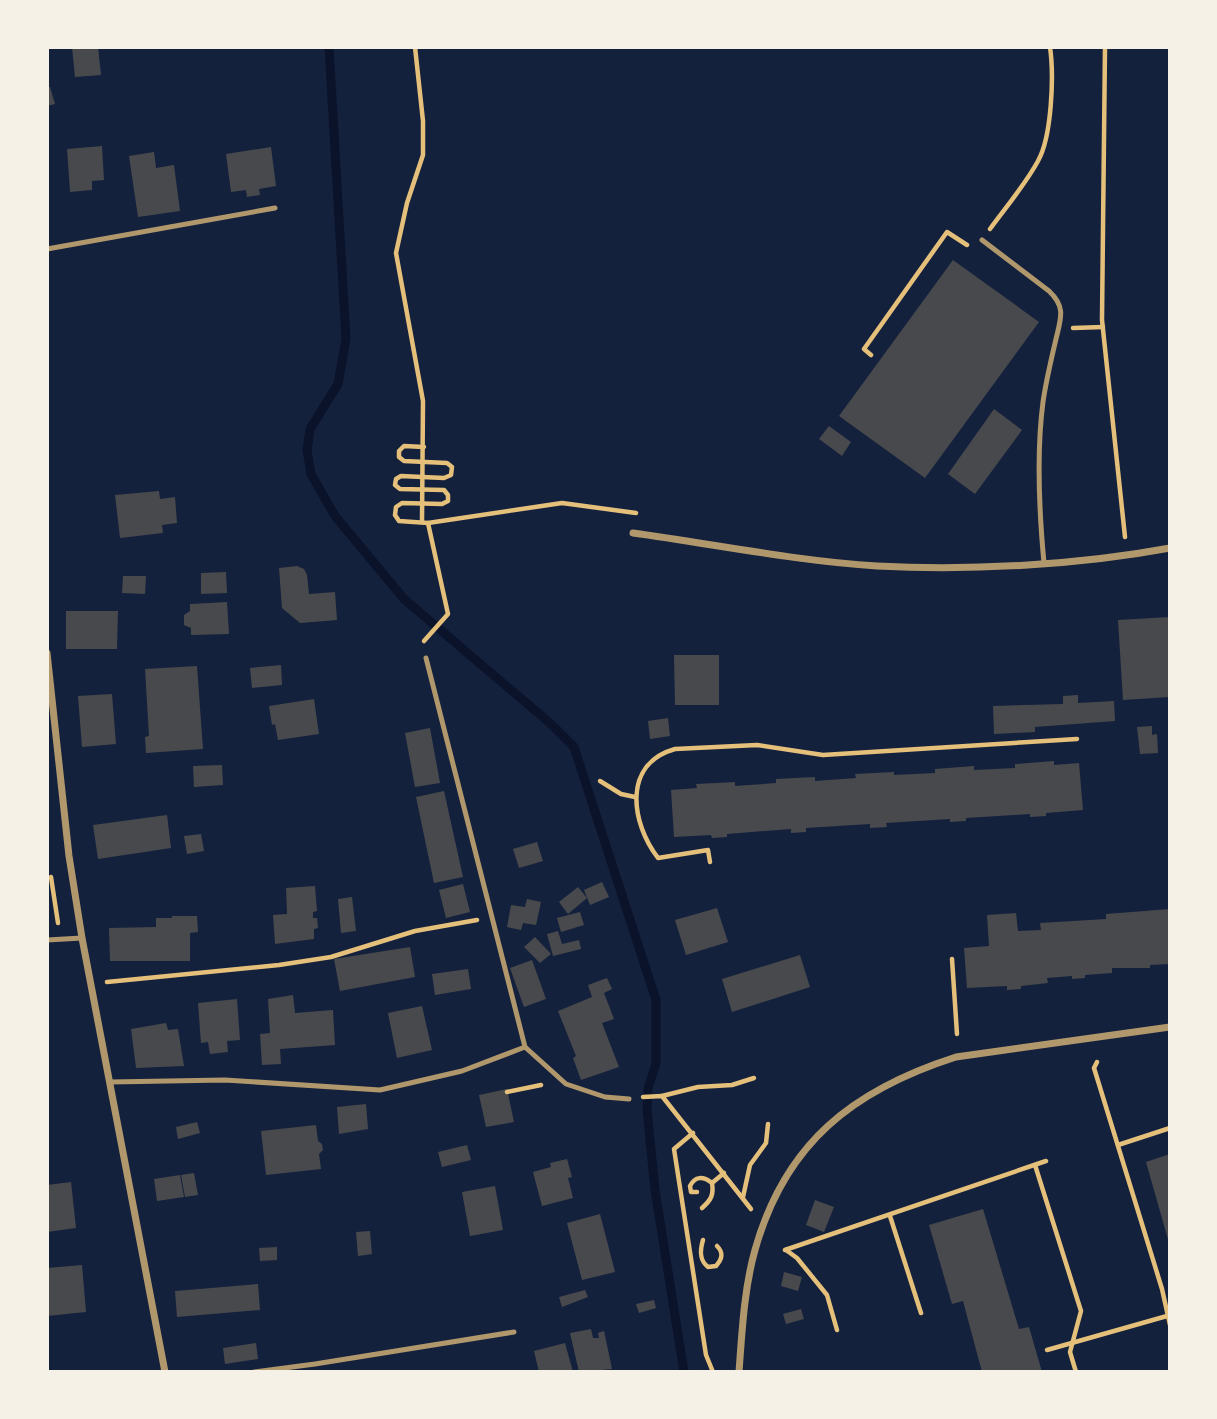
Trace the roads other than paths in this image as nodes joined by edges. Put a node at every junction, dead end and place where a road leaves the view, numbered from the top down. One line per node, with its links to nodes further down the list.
1 (275, 208): 3 (lane)
2 (982, 240): 6 (lane)
3 (47, 249)
4 (634, 533): 6 (street)
5 (1170, 548): 6 (street)
6 (1044, 563)
7 (47, 653): 9 (street)
8 (426, 658): 12 (lane)
9 (82, 937): 10 (lane); 13 (street)
10 (47, 940)
11 (1170, 1027): 18 (street)
12 (525, 1047): 13 (lane); 14 (lane)
13 (110, 1082): 16 (street)
14 (629, 1099)
15 (514, 1332): 17 (lane)
16 (165, 1372)
17 (254, 1372)
18 (739, 1372)

